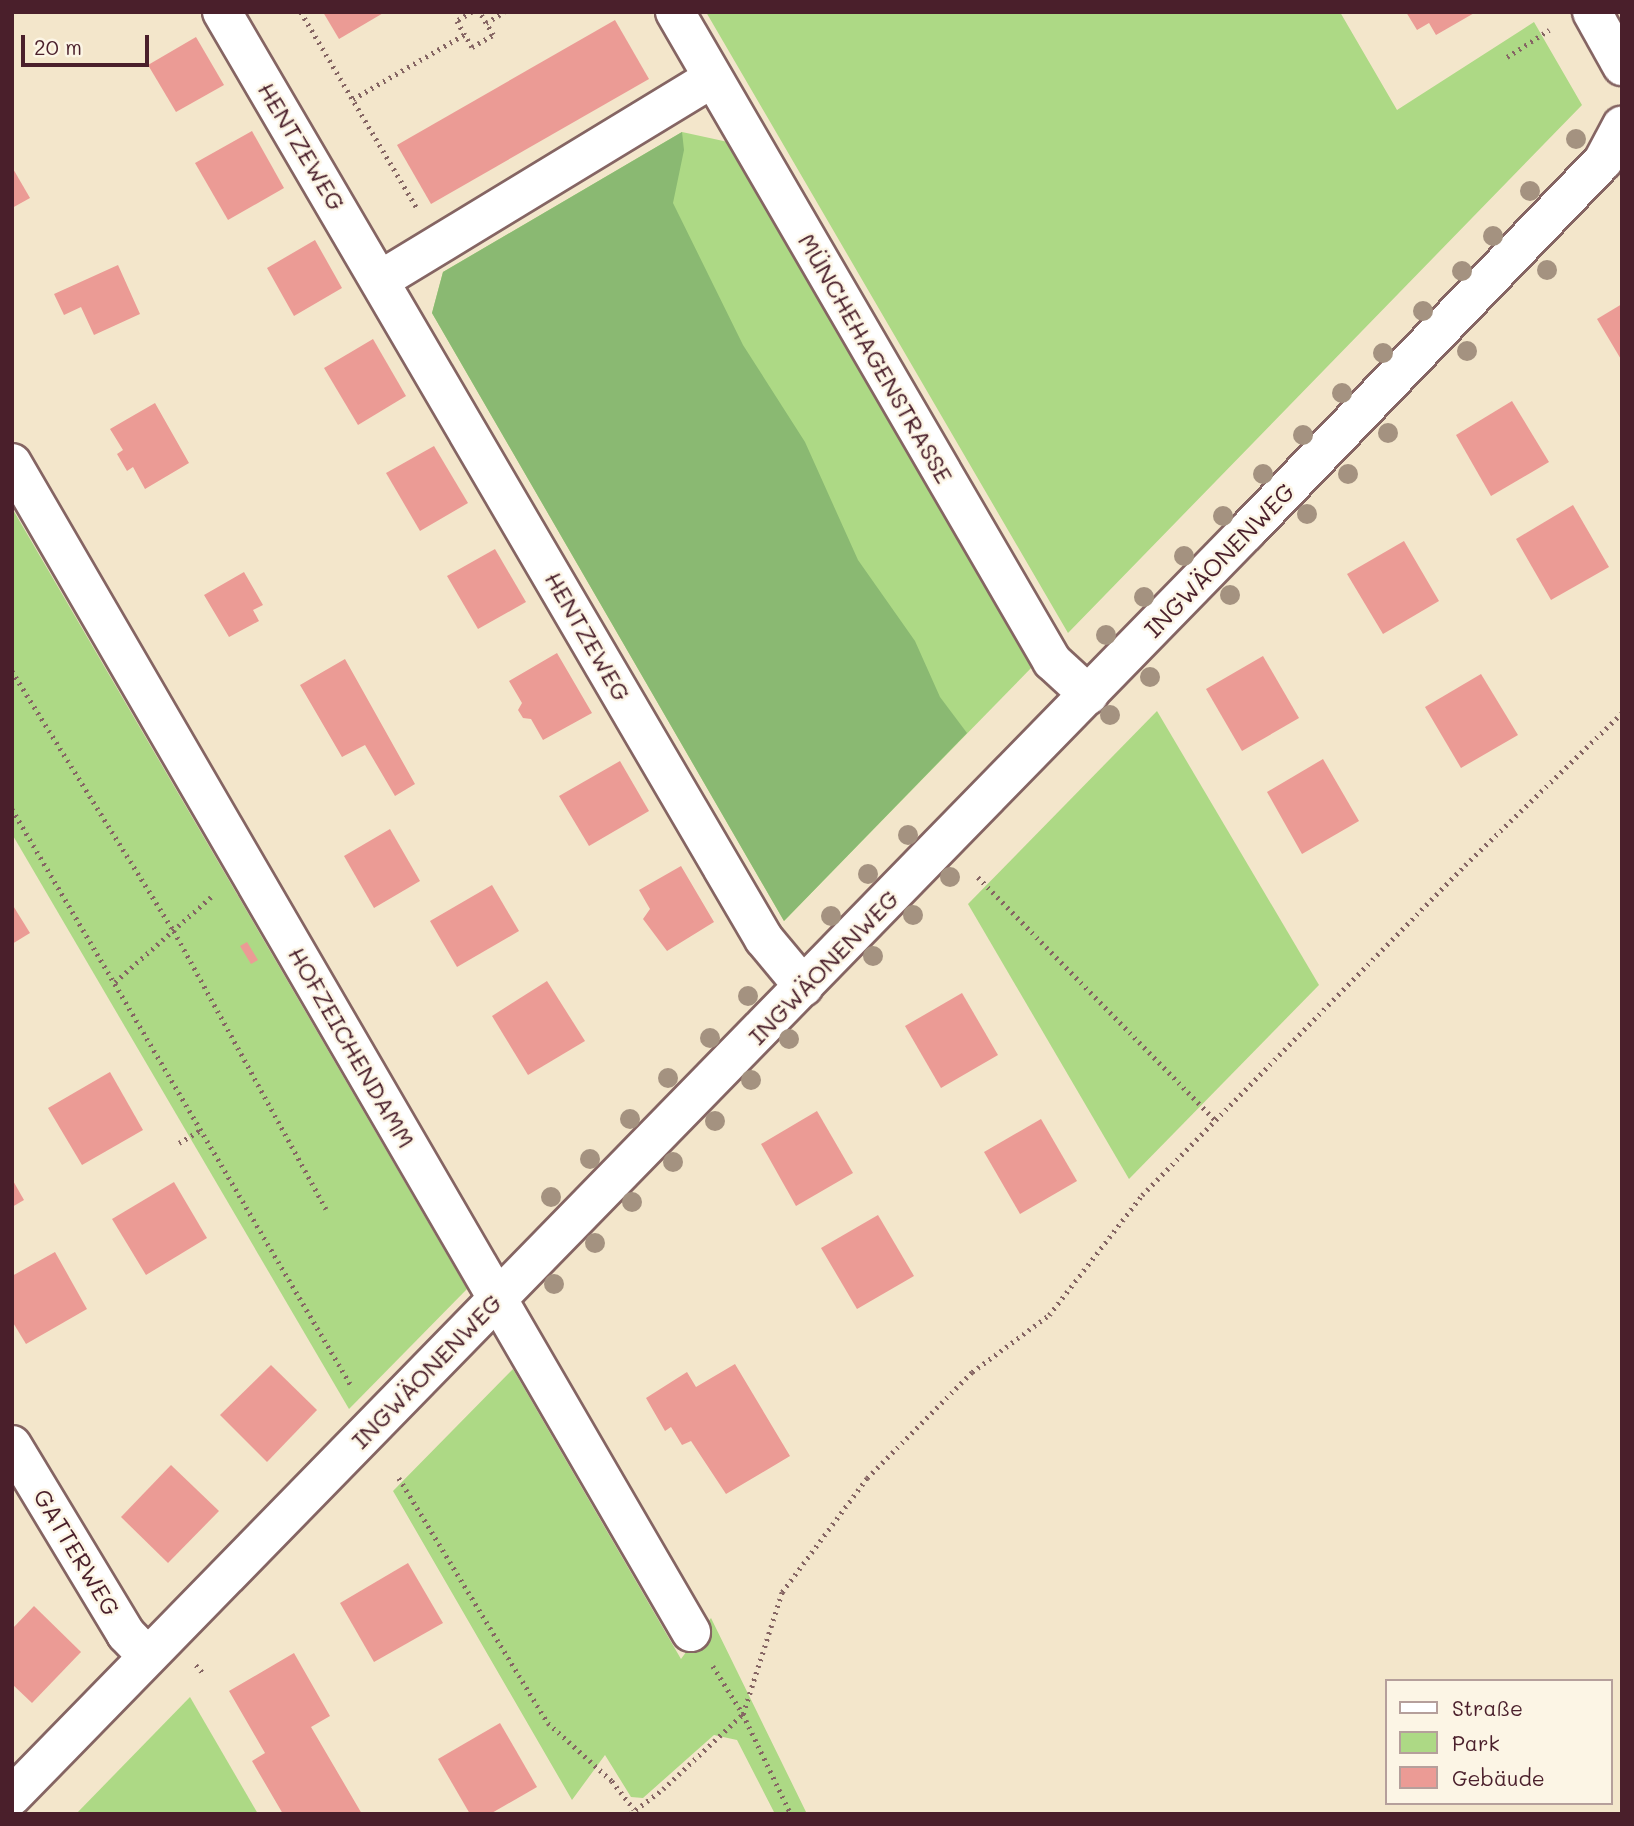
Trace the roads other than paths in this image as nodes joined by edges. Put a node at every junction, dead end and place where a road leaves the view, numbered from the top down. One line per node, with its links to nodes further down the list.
1 (222, 12): 7 (street, HENTZEWEG)
2 (675, 12): 5 (street, MÜNCHEHAGENSTRASSE)
3 (1592, 12): 4 (street)
4 (1622, 66)
5 (713, 78): 7 (street); 9 (street, MÜNCHEHAGENSTRASSE)
6 (1622, 126): 9 (street, INGWÄONENWEG)
7 (382, 279): 10 (street, HENTZEWEG)
8 (12, 463): 11 (street, HOFZEICHENDAMM)
9 (1088, 695): 10 (street, INGWÄONENWEG)
10 (804, 986): 11 (street, INGWÄONENWEG)
11 (497, 1297): 13 (street, HOFZEICHENDAMM); 14 (street, INGWÄONENWEG)
12 (12, 1445): 14 (street, GATTERWEG)
13 (691, 1632)
14 (147, 1656): 15 (street, INGWÄONENWEG)
15 (12, 1796)

